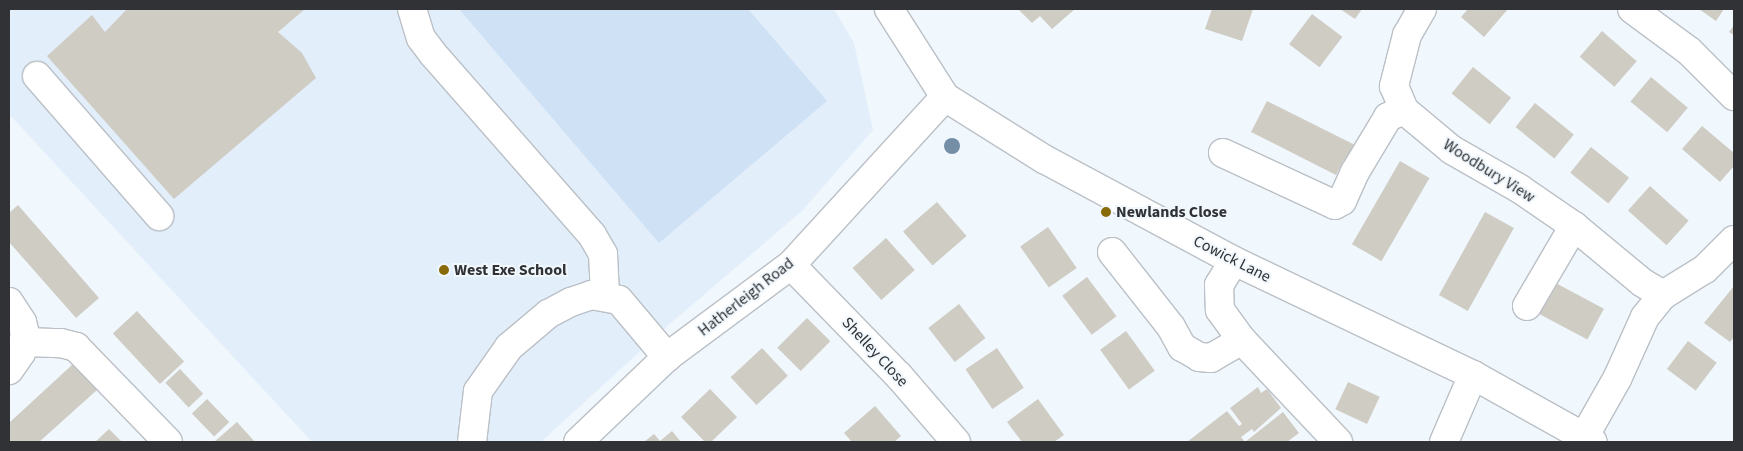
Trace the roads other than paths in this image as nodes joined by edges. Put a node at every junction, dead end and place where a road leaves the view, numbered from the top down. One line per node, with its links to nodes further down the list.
1 (412, 9): 16 (street)
2 (888, 9): 7 (street, Cowick Lane)
3 (1422, 9): 8 (street, Woodbury View)
4 (1632, 9): 6 (street)
5 (38, 76): 10 (street)
6 (1734, 96)
7 (945, 97): 14 (street, Cowick Lane); 15 (street, Hatherleigh Road)
8 (1404, 110): 9 (street); 11 (street, Woodbury View)
9 (1223, 153)
10 (159, 216)
11 (1574, 226): 17 (street, Woodbury View); 19 (street)
12 (1731, 248): 17 (street)
13 (1112, 252): 20 (street)
14 (1234, 261): 20 (street); 24 (street, Cowick Lane)
15 (790, 265): 22 (street, Hatherleigh Road); 29 (street, Shelley Close)
16 (605, 295): 22 (street); 27 (street)
17 (1664, 295): 26 (street)
18 (9, 302): 21 (street)
19 (1527, 306)
20 (1242, 340): 30 (street)
21 (24, 342): 23 (street); 25 (street)
22 (667, 357): 28 (street, Hatherleigh Road)
23 (9, 370)
24 (1473, 375): 26 (street, Cowick Lane); 31 (street)
25 (161, 440)
26 (1588, 440)
27 (472, 442)
28 (578, 442)
29 (956, 442)
30 (1338, 442)
31 (1444, 442)

